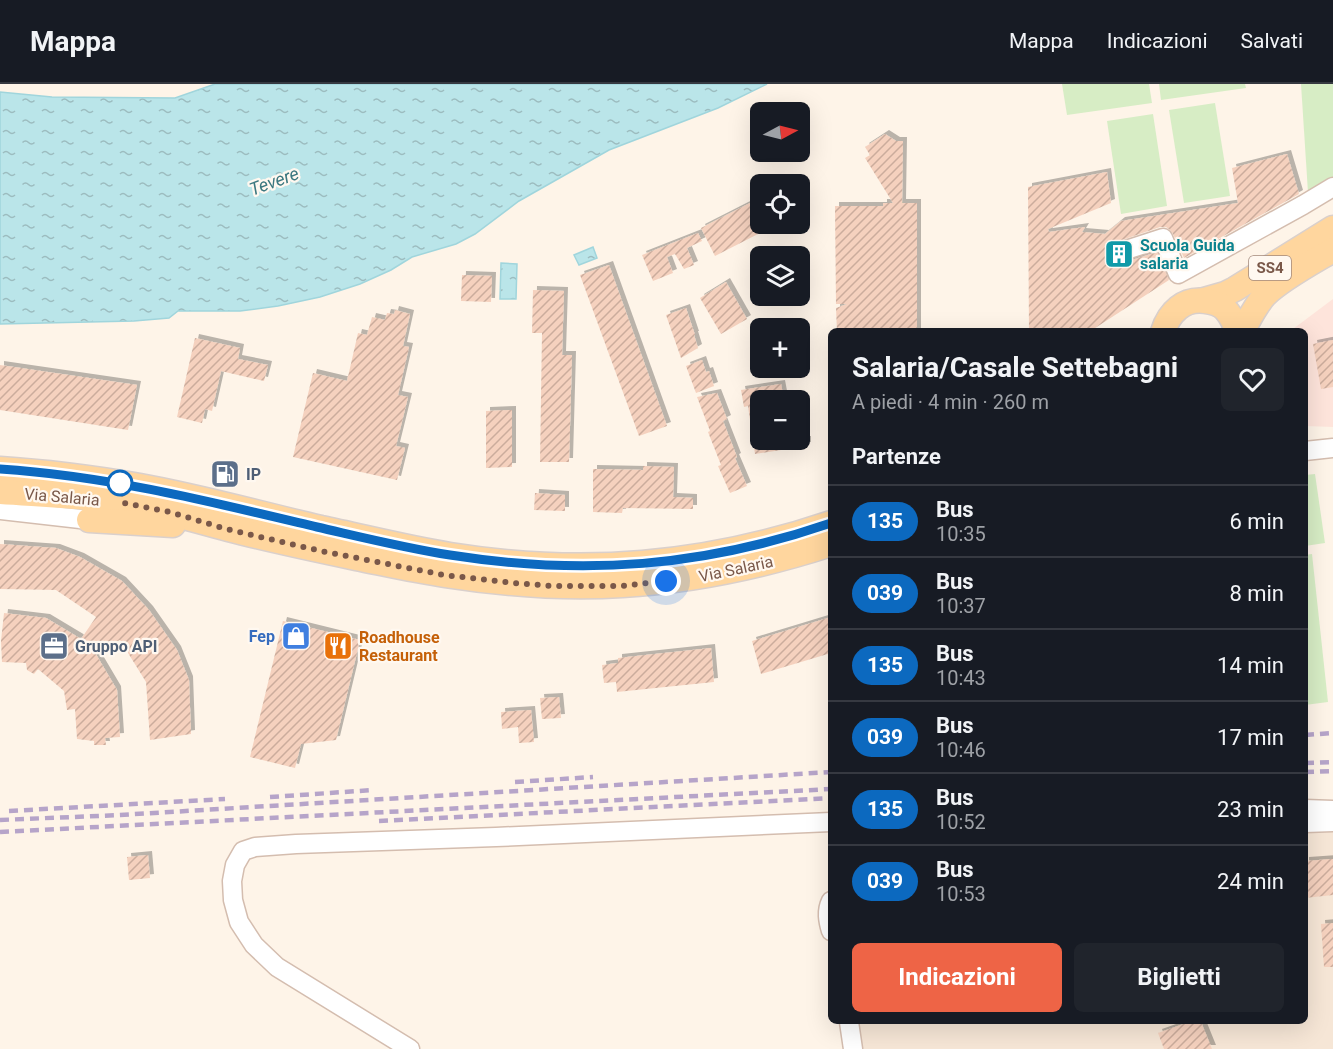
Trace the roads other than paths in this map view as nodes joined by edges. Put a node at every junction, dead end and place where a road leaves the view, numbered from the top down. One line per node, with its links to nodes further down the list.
1 (1333, 187): 3 (street)
2 (1333, 228): 5 (main road, SS4)
3 (1126, 250)
4 (1333, 250): 8 (main road, SS4)
5 (1204, 300): 6 (main road); 7 (main road)
6 (1164, 328)
7 (1237, 328)
8 (1244, 328)
9 (1333, 448): 10 (street)
10 (1308, 450)
11 (0, 469): 15 (main road, Via Salaria)
12 (0, 492): 16 (main road, Via Salaria)
13 (0, 510): 14 (street)
14 (89, 520): 16 (main road)
15 (828, 524)
16 (226, 529): 17 (main road, Via Salaria)
17 (828, 545)
18 (1308, 810): 19 (street)
19 (1333, 810)
20 (828, 822): 24 (street)
21 (1308, 822): 22 (street)
22 (1333, 822)
23 (849, 1024): 25 (street)
24 (410, 1049)
25 (853, 1049)

